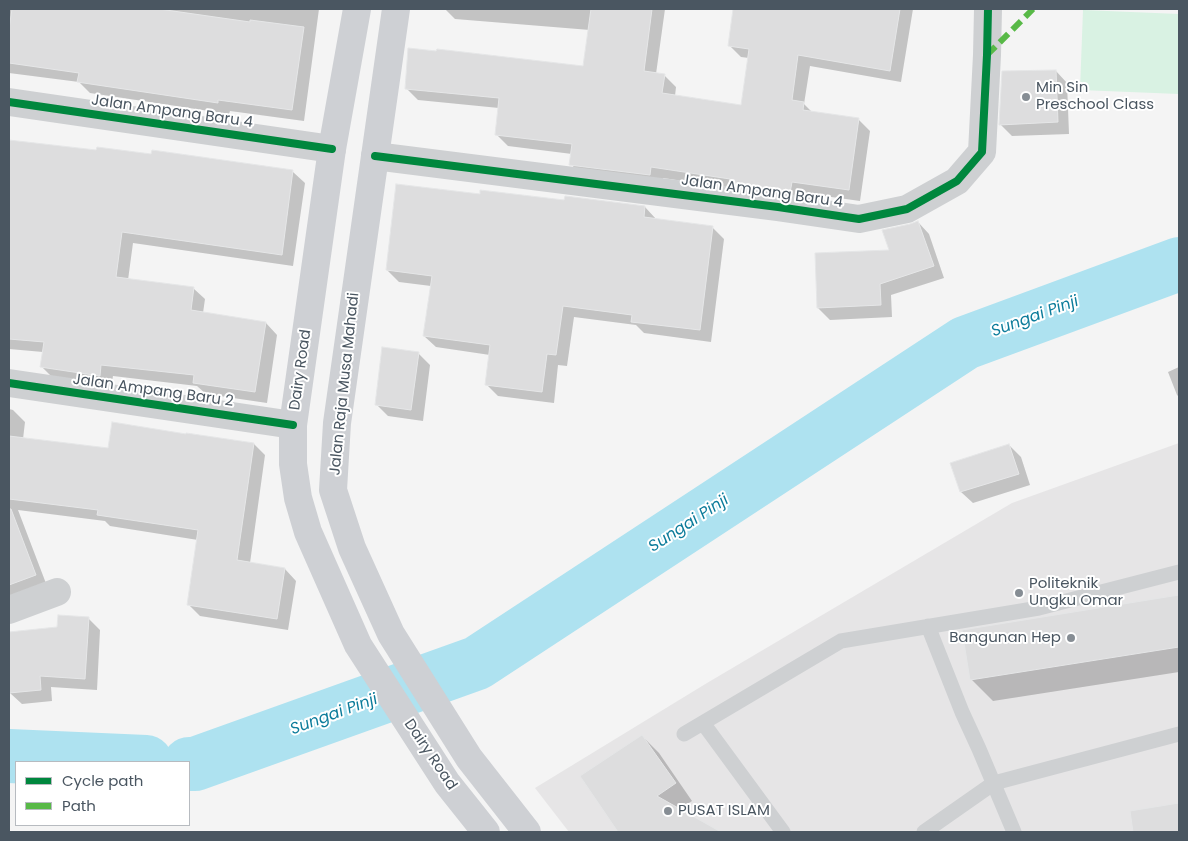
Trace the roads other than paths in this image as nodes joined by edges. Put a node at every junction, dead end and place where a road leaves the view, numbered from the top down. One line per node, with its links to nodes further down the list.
1 (357, 9): 5 (main road, Dairy Road)
2 (396, 9): 6 (main road, Jalan Raja Musa Mahadi)
3 (988, 9): 6 (street, Jalan Ampang Baru 4)
4 (9, 102): 5 (street, Jalan Ampang Baru 4)
5 (332, 149): 8 (main road, Dairy Road)
6 (375, 156): 16 (main road, Jalan Raja Musa Mahadi)
7 (9, 383): 8 (street, Jalan Ampang Baru 2)
8 (293, 425): 18 (main road, Dairy Road)
9 (1179, 572): 12 (lane)
10 (57, 592): 11 (street)
11 (9, 610)
12 (928, 626): 13 (lane); 17 (lane)
13 (703, 724): 14 (lane); 20 (lane)
14 (684, 734)
15 (1179, 734): 17 (lane)
16 (469, 758): 19 (main road, Dairy Road)
17 (994, 783): 21 (lane); 22 (lane)
18 (486, 832)
19 (527, 832)
20 (783, 832)
21 (924, 832)
22 (1014, 832)

